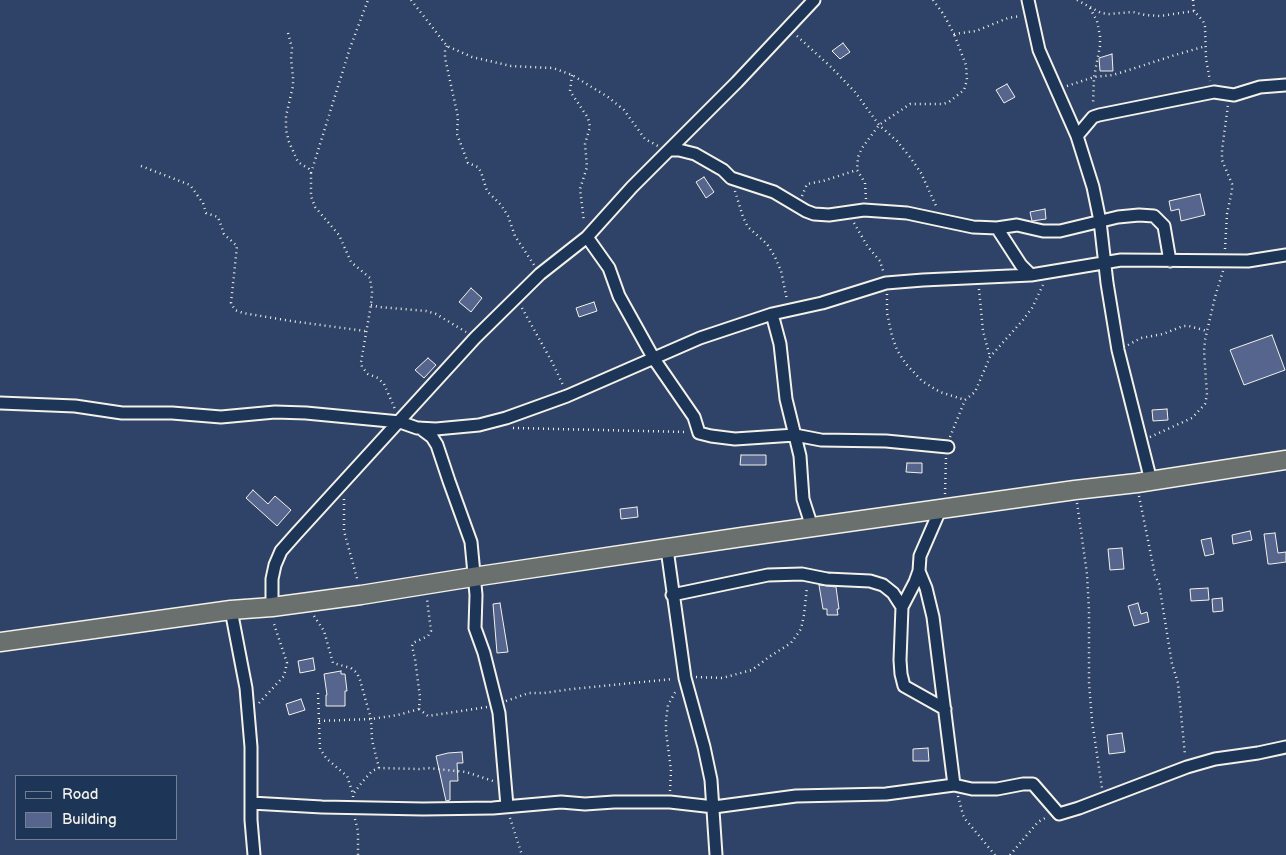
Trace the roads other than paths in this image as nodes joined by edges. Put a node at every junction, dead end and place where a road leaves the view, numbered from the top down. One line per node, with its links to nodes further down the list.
1 (814, 0): 5 (street)
2 (1028, 0): 4 (street)
3 (1286, 85): 4 (street)
4 (1077, 136): 6 (street)
5 (670, 150): 7 (street); 8 (street)
6 (1100, 221): 7 (street); 10 (street); 11 (street)
7 (997, 228): 12 (street)
8 (587, 237): 14 (street); 16 (street)
9 (1286, 255): 10 (street)
10 (1170, 260): 11 (street)
11 (1105, 262): 12 (street); 21 (street)
12 (1031, 275): 13 (street)
13 (772, 314): 14 (street); 18 (street)
14 (654, 359): 17 (street); 18 (street)
15 (0, 403): 16 (street)
16 (400, 422): 17 (street); 28 (street)
17 (420, 428): 26 (street)
18 (796, 435): 19 (street); 23 (street)
19 (948, 447)
20 (1286, 460): 21 (highway)
21 (1144, 482): 22 (highway)
22 (940, 510): 23 (highway); 25 (street)
23 (812, 528): 24 (highway)
24 (667, 549): 26 (highway); 27 (street)
25 (919, 571): 29 (street); 32 (street)
26 (474, 577): 28 (highway); 36 (street)
27 (672, 596): 29 (street); 37 (street)
28 (272, 607): 30 (highway)
29 (902, 607): 32 (street)
30 (231, 610): 31 (highway); 35 (street)
31 (0, 642)
32 (945, 709): 34 (street)
33 (1286, 747): 34 (street)
34 (954, 785): 37 (street)
35 (251, 802): 36 (street); 38 (street)
36 (507, 806): 37 (street)
37 (714, 807): 39 (street)
38 (254, 855)
39 (716, 855)

